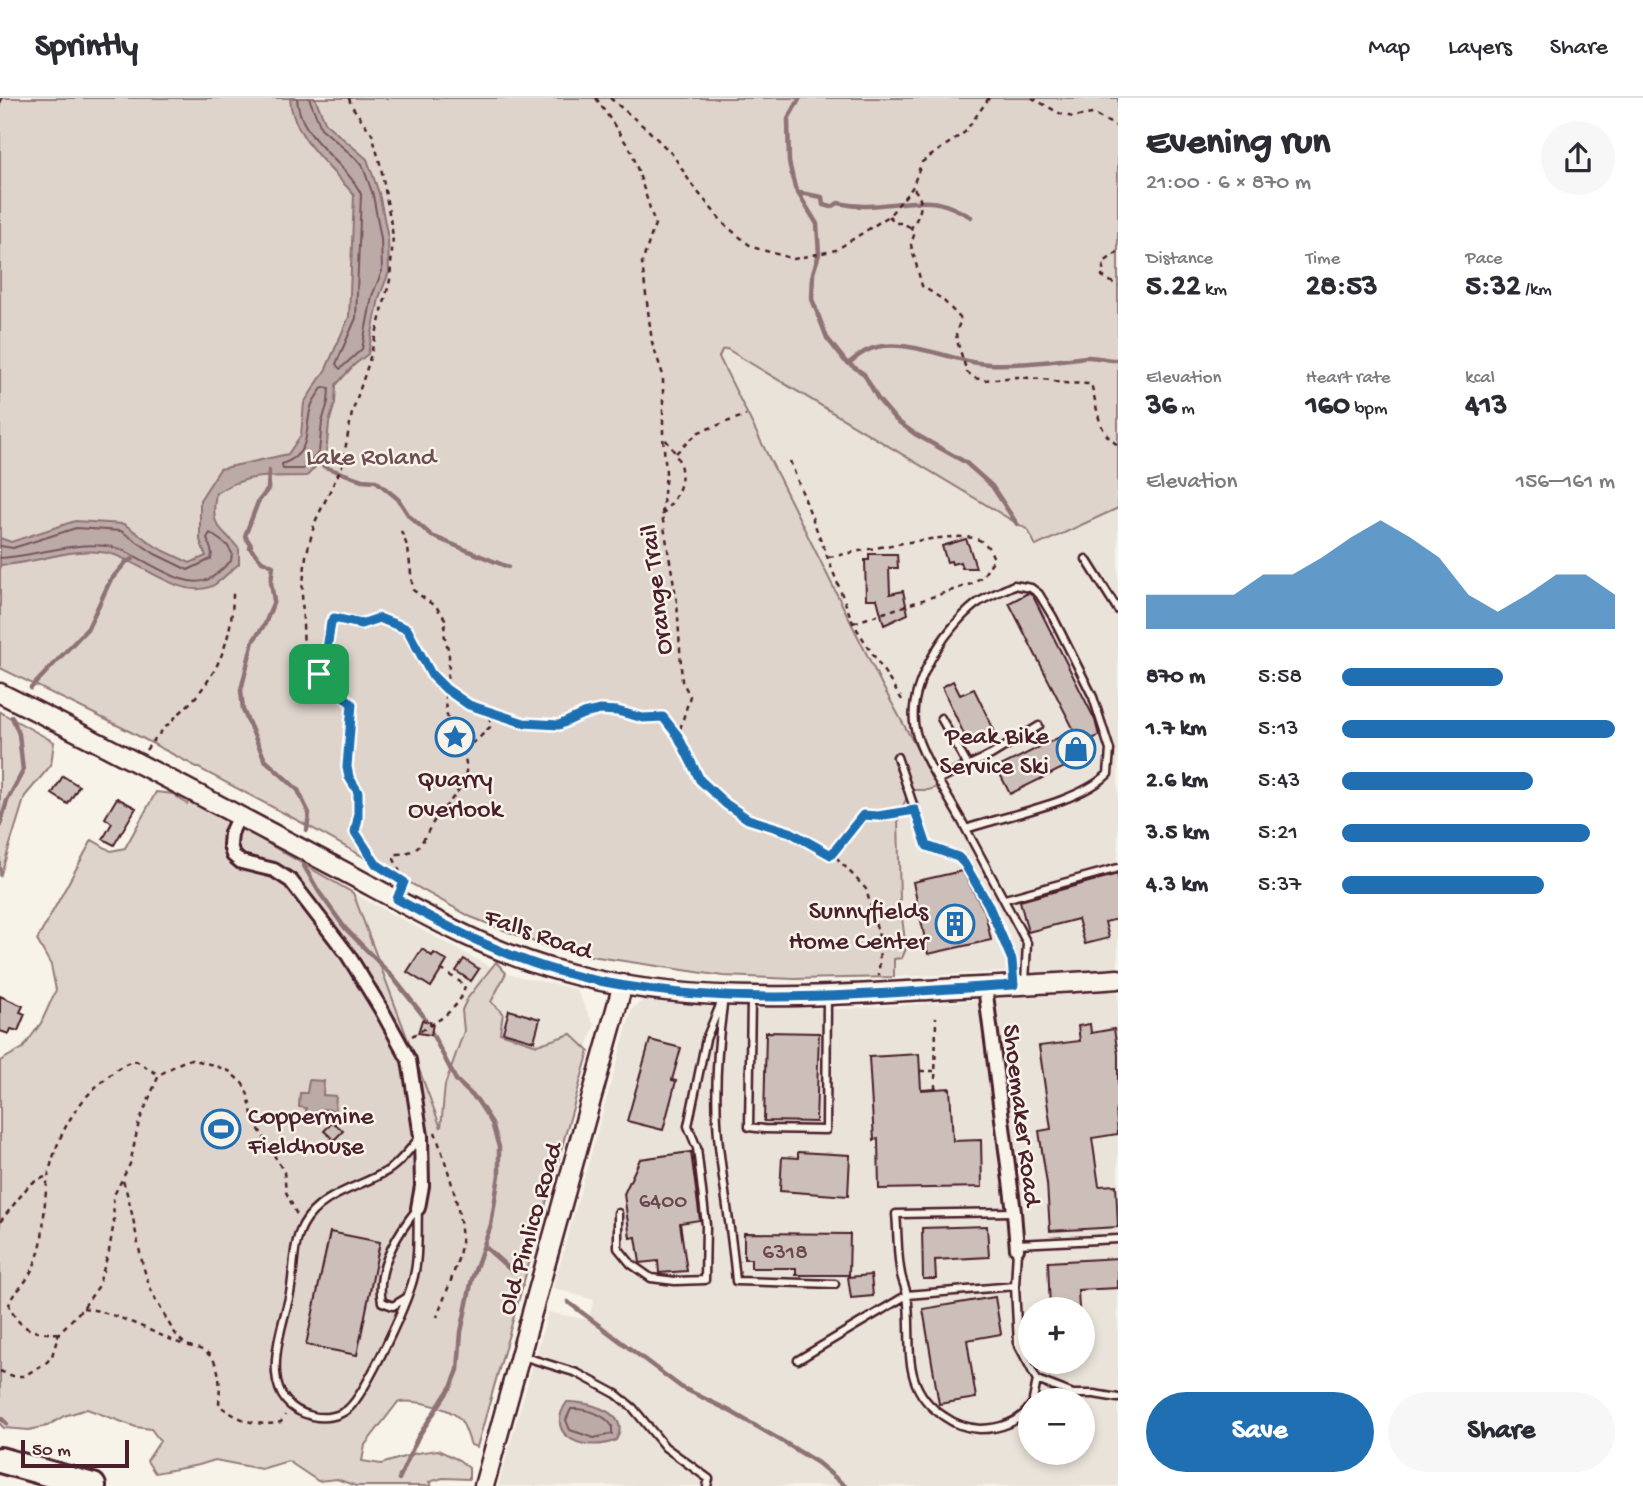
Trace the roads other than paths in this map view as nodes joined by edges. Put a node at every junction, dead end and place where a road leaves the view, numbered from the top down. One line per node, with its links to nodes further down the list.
1 (1086, 559): 2 (lane)
2 (1118, 610)
3 (0, 693): 9 (main road, Falls Road)
4 (941, 718): 7 (lane)
5 (1039, 726): 7 (lane)
6 (897, 757): 15 (lane)
7 (968, 766): 8 (lane)
8 (939, 779): 10 (lane); 10 (lane)
9 (239, 815): 14 (main road, Falls Road); 20 (street)
10 (966, 829): 12 (lane)
11 (1118, 868): 12 (lane)
12 (1005, 899): 15 (lane)
13 (1118, 979): 15 (main road, Falls Road)
14 (623, 984): 18 (main road, Falls Road); 30 (main road, Old Pimlico Road)
15 (1020, 985): 16 (main road, Falls Road)
16 (985, 987): 17 (main road, Falls Road); 22 (street, Shoemaker Road)
17 (827, 995): 19 (main road, Falls Road); 19 (lane)
18 (724, 996): 19 (main road, Falls Road); 23 (lane); 26 (lane)
19 (751, 997)
20 (421, 1136): 21 (street); 29 (lane)
21 (418, 1208): 29 (lane); 29 (lane)
22 (1014, 1212): 25 (street, Shoemaker Road); 28 (lane)
23 (618, 1213)
24 (1118, 1239): 25 (lane)
25 (1017, 1247): 27 (lane)
26 (835, 1284)
27 (1015, 1286): 28 (lane); 32 (lane)
28 (907, 1295): 31 (lane); 35 (lane)
29 (407, 1297)
30 (520, 1356): 38 (main road, Old Pimlico Road); 39 (lane)
31 (798, 1360)
32 (1037, 1380): 33 (lane); 34 (lane)
33 (1035, 1388)
34 (1118, 1398)
35 (1018, 1419)
36 (0, 1460): 37 (highway)
37 (93, 1486)
38 (484, 1486)
39 (707, 1486)

